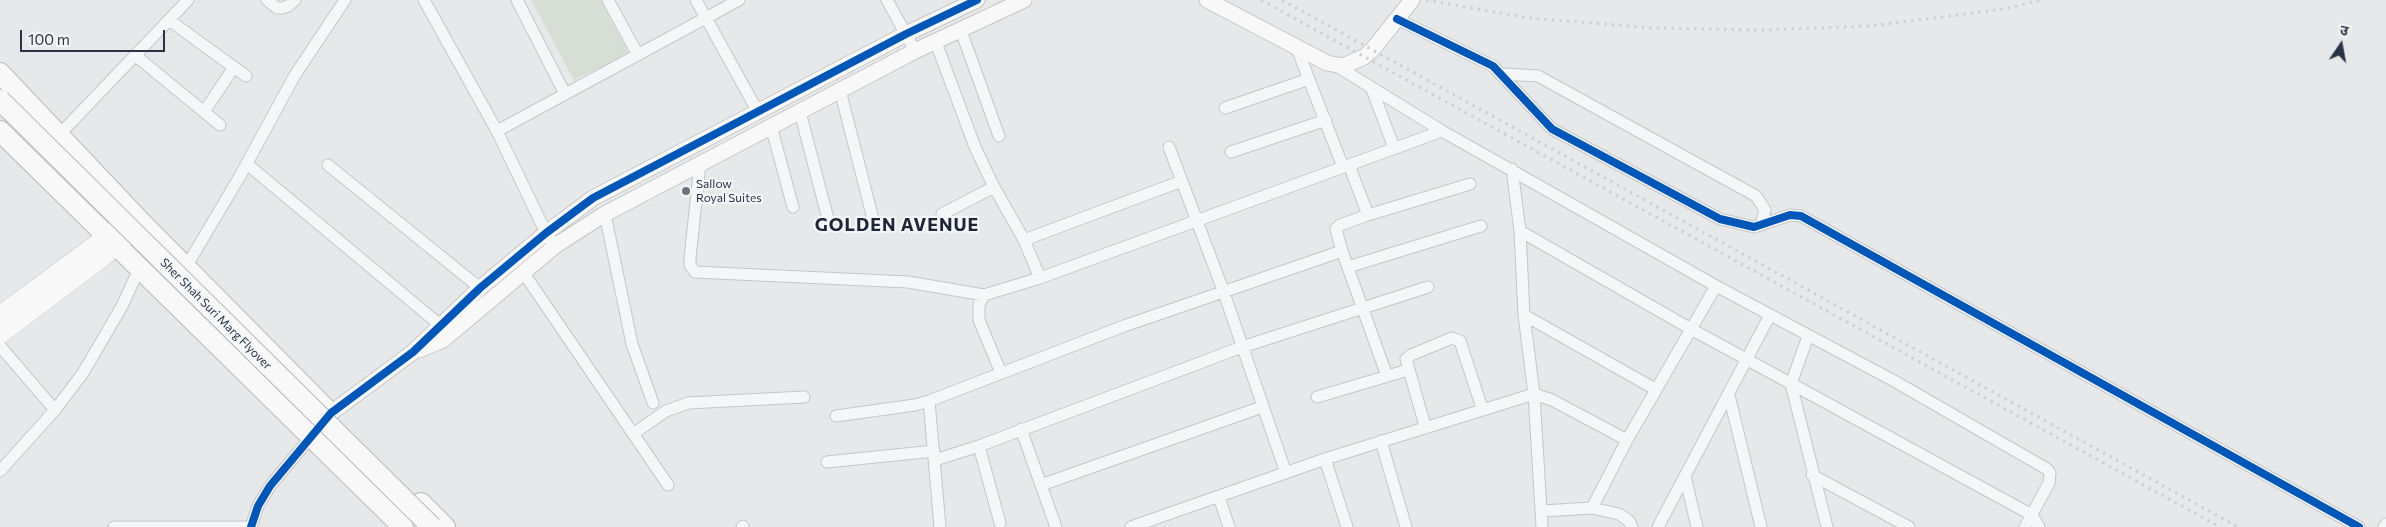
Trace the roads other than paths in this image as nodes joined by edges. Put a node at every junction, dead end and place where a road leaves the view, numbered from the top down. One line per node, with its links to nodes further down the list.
1 (188, 0): 17 (street)
2 (267, 0): 3 (street)
3 (295, 0)
4 (345, 0): 52 (street)
5 (424, 0): 44 (street)
6 (517, 0): 33 (street)
7 (608, 0): 23 (street)
8 (696, 0): 15 (street)
9 (739, 0): 15 (street)
10 (887, 0): 19 (street)
11 (977, 0): 19 (street)
12 (1024, 0): 18 (street)
13 (1207, 0): 21 (street)
14 (1412, 0): 16 (street)
15 (706, 18): 23 (street); 37 (street)
16 (1397, 19): 25 (street); 27 (street)
17 (169, 20): 24 (street); 26 (street)
18 (960, 28): 20 (street); 47 (street)
19 (906, 34): 22 (street); 37 (street)
20 (935, 40): 22 (street); 59 (street)
21 (1296, 46): 25 (street); 30 (street)
22 (915, 51): 32 (street)
23 (638, 55): 33 (street)
24 (136, 56): 36 (street); 46 (street)
25 (1335, 65): 31 (street)
26 (234, 67): 29 (street); 36 (street)
27 (1503, 74): 69 (street); 69 (street)
28 (1, 75): 46 (highway)
29 (246, 76)
30 (1309, 79): 35 (street); 40 (street)
31 (1372, 89): 45 (street); 49 (street)
32 (840, 90): 38 (street); 63 (street)
33 (565, 94): 44 (street)
34 (0, 100): 135 (highway, Sher Shah Suri Marg Flyover, bridge)
35 (1225, 108)
36 (204, 112): 41 (street)
37 (758, 112): 51 (street)
38 (800, 112): 42 (street); 66 (street)
39 (0, 114): 140 (highway, Sher Shah Suri Marg Flyover)
40 (1326, 120): 50 (street); 54 (street)
41 (220, 125)
42 (771, 126): 55 (street); 60 (street)
43 (0, 131): 73 (highway)
44 (497, 131): 71 (street)
45 (1442, 131): 49 (street); 56 (street)
46 (60, 134): 65 (highway)
47 (999, 136)
48 (1169, 147): 57 (street)
49 (1394, 148): 54 (street)
50 (1231, 152)
51 (678, 154): 55 (street); 71 (street)
52 (247, 164): 76 (street); 90 (street)
53 (328, 165): 82 (street)
54 (1346, 166): 64 (street); 67 (street)
55 (694, 168): 61 (street); 85 (street)
56 (1512, 169): 70 (street); 81 (street)
57 (1182, 181): 67 (street); 72 (street)
58 (1470, 184): 64 (street)
59 (994, 187): 62 (street); 72 (street)
60 (793, 207)
61 (605, 214): 74 (street); 108 (street)
62 (942, 214)
63 (872, 215)
64 (1368, 216): 75 (street)
65 (138, 219): 73 (main road); 76 (highway)
66 (828, 219)
67 (1196, 220): 80 (street); 84 (street)
68 (1481, 226): 77 (street)
69 (1761, 226): 156 (street)
70 (1520, 231): 88 (street); 91 (street)
71 (546, 233): 74 (street); 82 (street)
72 (1024, 240): 80 (street)
73 (111, 242): 78 (highway); 87 (main road); 92 (main road)
74 (554, 246): 79 (street)
75 (1342, 251): 77 (street); 84 (street)
76 (186, 267): 112 (highway)
77 (1348, 267): 86 (street)
78 (139, 269): 111 (street); 117 (highway)
79 (523, 272): 96 (street); 116 (street)
80 (1040, 278): 85 (street)
81 (1716, 286): 89 (street); 91 (street)
82 (480, 288): 90 (street)
83 (1428, 288): 86 (street)
84 (1223, 290): 95 (street); 99 (street)
85 (984, 295): 99 (street)
86 (1363, 310): 95 (street); 100 (street)
87 (0, 315)
88 (1524, 315): 102 (street); 103 (street)
89 (1770, 315): 93 (street); 97 (street)
90 (440, 324): 96 (street)
91 (1691, 329): 97 (street); 102 (street)
92 (0, 335)
93 (1808, 336): 101 (street); 133 (street)
94 (0, 346): 111 (street)
95 (1242, 348): 109 (street); 115 (street)
96 (413, 352): 112 (street)
97 (1748, 359): 101 (street); 104 (street)
98 (1408, 370): 100 (street); 110 (street); 114 (street)
99 (1001, 373): 107 (street)
100 (1387, 376): 106 (street)
101 (1791, 384): 126 (street); 133 (street)
102 (1655, 389): 118 (street)
103 (1534, 394): 110 (street); 118 (street); 132 (street)
104 (1729, 395): 127 (street); 151 (street)
105 (804, 396): 116 (street)
106 (1317, 397)
107 (929, 401): 113 (street); 121 (street)
108 (653, 402)
109 (1262, 407): 125 (street); 129 (street)
110 (1482, 408): 114 (street)
111 (56, 410): 124 (street)
112 (331, 413): 117 (street); 135 (highway)
113 (836, 416)
114 (1425, 426): 119 (street)
115 (1021, 429): 120 (street); 129 (street)
116 (633, 434): 128 (street)
117 (310, 438): 138 (street); 139 (highway)
118 (1627, 440): 131 (street)
119 (1381, 441): 122 (street); 146 (street)
120 (979, 446): 121 (street); 134 (street)
121 (934, 455): 123 (street); 141 (street)
122 (1325, 459): 125 (street); 145 (street)
123 (827, 462)
124 (0, 470)
125 (1286, 473): 130 (street)
126 (1812, 475): 152 (street); 153 (street)
127 (1685, 476): 149 (street); 150 (street)
128 (668, 485)
129 (1041, 486): 142 (street)
130 (1218, 497): 143 (street); 144 (street)
131 (1592, 508): 132 (street); 148 (street)
132 (1542, 511): 147 (street)
133 (2032, 515): 154 (street); 155 (street)
134 (1000, 523)
135 (441, 526)
136 (114, 527): 137 (street)
137 (126, 527): 138 (street)
138 (251, 527)
139 (403, 527)
140 (417, 527)
141 (940, 527)
142 (1056, 527)
143 (1132, 527)
144 (1229, 527)
145 (1347, 527)
146 (1406, 527)
147 (1542, 527)
148 (1632, 527)
149 (1658, 527)
150 (1697, 527)
151 (1761, 527)
152 (1827, 527)
153 (1909, 527)
154 (2025, 527)
155 (2039, 527)
156 (2359, 527)

